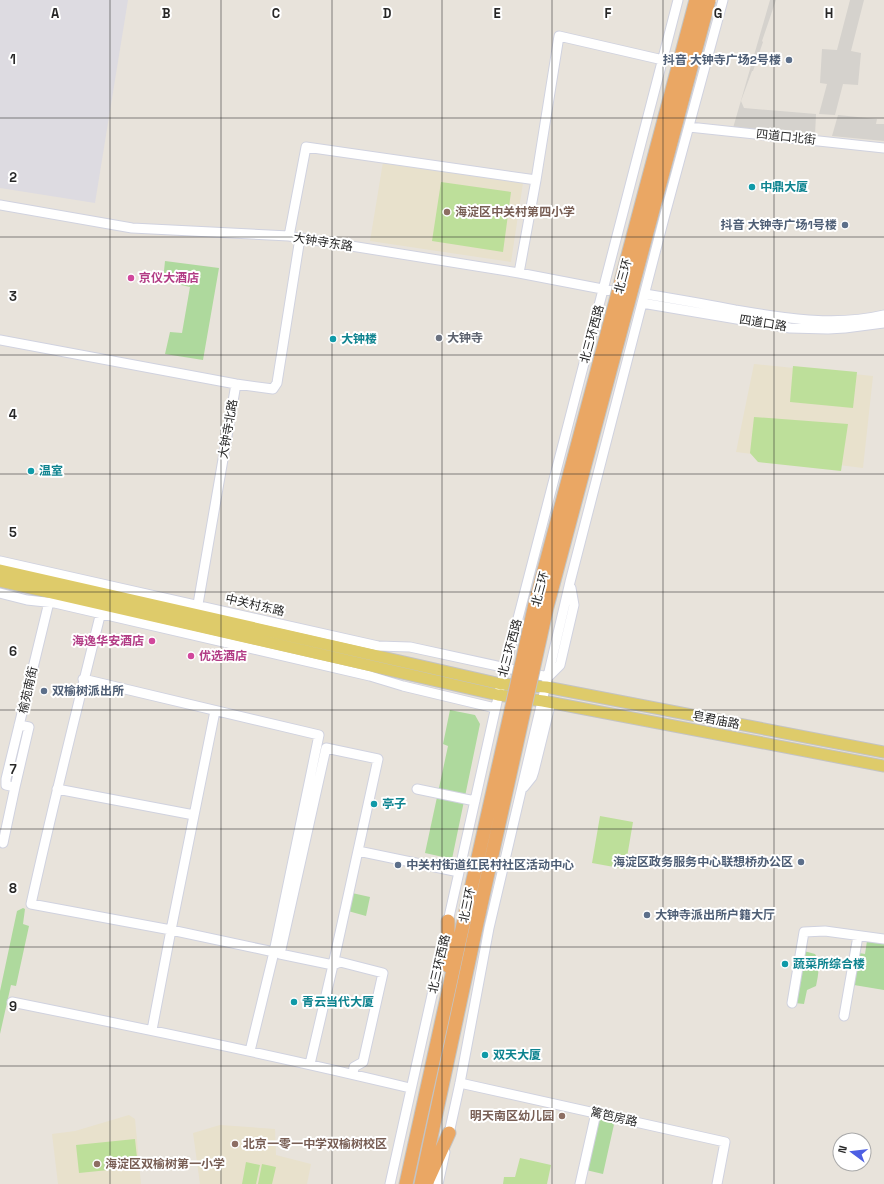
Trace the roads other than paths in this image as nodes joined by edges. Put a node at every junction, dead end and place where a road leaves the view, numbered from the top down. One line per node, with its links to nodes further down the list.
1 (678, 0): 5 (street, 北三环西路)
2 (696, 0): 21 (highway, 北三环, bridge)
3 (709, 0): 78 (highway, 北三环, bridge)
4 (723, 0): 6 (street)
5 (663, 60): 8 (street); 10 (street, 北三环西路)
6 (689, 127): 7 (street, 四道口北街); 11 (street)
7 (884, 148)
8 (536, 180): 12 (street); 14 (street)
9 (0, 205): 12 (street, 大钟寺东路)
10 (625, 208): 11 (street); 15 (street, 北三环西路)
11 (664, 218): 16 (street)
12 (289, 236): 13 (street, 大钟寺东路)
13 (300, 238): 14 (street, 大钟寺东路); 23 (street, 大钟寺北路)
14 (519, 273): 15 (street, 大钟寺东路)
15 (603, 289): 16 (street, 大钟寺东路); 20 (street, 北三环西路)
16 (644, 298): 17 (street, 四道口路); 18 (street, 四道口路); 22 (street)
17 (884, 315)
18 (884, 323)
19 (0, 340): 23 (street)
20 (584, 363): 21 (street); 31 (street, 北三环西路)
21 (598, 367): 22 (street); 62 (highway, 北三环, bridge)
22 (624, 374): 34 (street)
23 (236, 384): 30 (street, 大钟寺北路)
24 (0, 561): 30 (street, 中关村东路)
25 (0, 570): 30 (main road, 中关村东路)
26 (0, 581): 29 (main road)
27 (0, 593): 28 (street)
28 (49, 602): 29 (street); 41 (street, 榆苑南街)
29 (102, 608): 33 (street); 36 (main road); 39 (street)
30 (197, 610): 31 (street, 中关村东路); 36 (main road, 中关村东路)
31 (505, 668): 32 (street, 中关村东路); 36 (street, 北三环西路)
32 (526, 672): 34 (street, 中关村东路); 35 (street)
33 (83, 679): 40 (street); 48 (street)
34 (547, 682): 35 (main road, 皂君庙路); 38 (street); 45 (main road, 皂君庙路)
35 (523, 685): 36 (main road, 皂君庙路); 37 (street)
36 (500, 689): 37 (main road, 皂君庙路); 39 (street, 北三环西路)
37 (520, 698): 38 (main road, 皂君庙路); 43 (street)
38 (547, 701): 44 (street); 46 (main road, 皂君庙路); 50 (street)
39 (495, 708): 42 (street, 北三环西路)
40 (215, 711): 52 (street); 60 (street)
41 (20, 725): 47 (street); 47 (street, 榆苑南街)
42 (488, 742): 43 (street); 51 (street, 北三环西路)
43 (508, 747): 44 (street)
44 (530, 752): 50 (street)
45 (884, 752)
46 (884, 766)
47 (15, 787): 53 (street)
48 (57, 789): 52 (street); 57 (street)
49 (417, 789): 51 (street)
50 (522, 790): 70 (street)
51 (475, 800): 55 (street, 北三环西路)
52 (194, 815): 57 (street)
53 (3, 843)
54 (358, 851): 55 (street); 61 (street); 61 (street)
55 (459, 872): 56 (street, 北三环西路)
56 (448, 921): 62 (highway); 71 (street, 北三环西路)
57 (171, 930): 60 (street); 66 (street)
58 (858, 936): 59 (street); 64 (street); 65 (street)
59 (884, 939)
60 (274, 952): 67 (street)
61 (333, 965): 68 (street); 69 (street)
62 (448, 996): 74 (highway, 北三环)
63 (12, 1002): 66 (street)
64 (792, 1003)
65 (844, 1016)
66 (152, 1030): 67 (street)
67 (250, 1051): 68 (street)
68 (310, 1064): 69 (street)
69 (353, 1074): 71 (street)
70 (460, 1083): 72 (street, 篱笆房路); 73 (street)
71 (410, 1088): 75 (street, 北三环西路)
72 (596, 1113): 81 (street); 82 (street, 篱笆房路)
73 (449, 1133): 79 (highway); 80 (street)
74 (411, 1160): 76 (highway); 77 (highway, 北三环)
75 (390, 1184)
76 (400, 1184)
77 (406, 1184)
78 (421, 1184)
79 (426, 1184)
80 (438, 1184)
81 (580, 1184)
82 (717, 1184)

